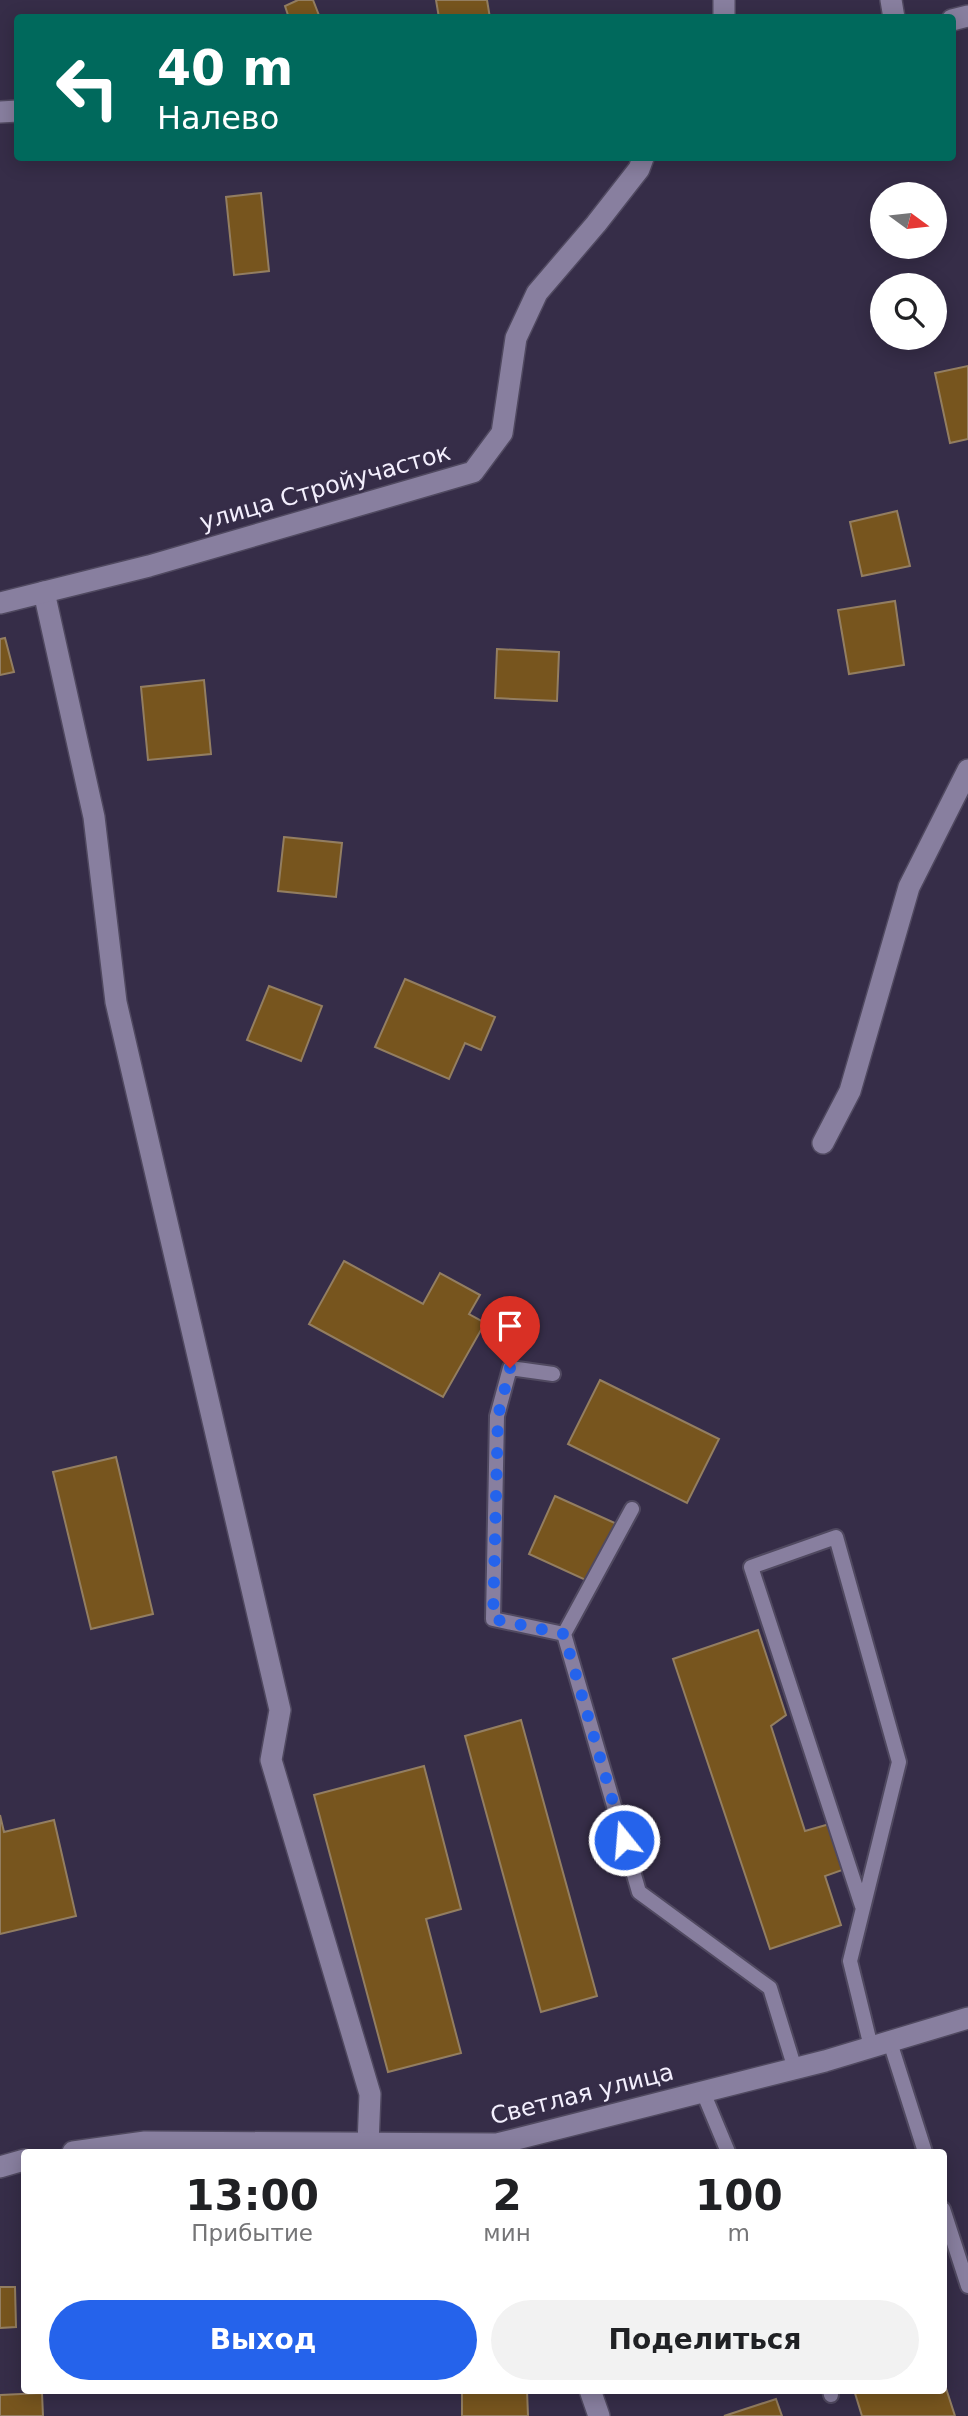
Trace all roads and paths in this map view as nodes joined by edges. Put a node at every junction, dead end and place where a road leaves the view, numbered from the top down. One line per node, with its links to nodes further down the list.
1 (642, 161): 2 (street, улица Стройучасток)
2 (44, 592): 3 (street, улица Стройучасток); 14 (street)
3 (0, 603)
4 (968, 770): 5 (street)
5 (823, 1143)
6 (553, 1374): 8 (lane)
7 (632, 1509): 8 (lane)
8 (564, 1634): 12 (lane)
9 (862, 1906): 9 (lane); 11 (lane)
10 (968, 2018): 11 (street, Светлая улица)
11 (881, 2045): 12 (street, Светлая улица); 18 (lane)
12 (795, 2069): 13 (street, Светлая улица)
13 (703, 2092): 15 (street, Светлая улица); 17 (lane)
14 (368, 2145): 15 (street, Светлая улица); 16 (street, Светлая улица)
15 (499, 2148)
16 (95, 2149)
17 (728, 2149)
18 (924, 2149)
19 (21, 2161): 20 (street)
20 (0, 2167)
21 (947, 2221): 22 (lane)
22 (968, 2286)
23 (591, 2394): 24 (street)
24 (599, 2416)

